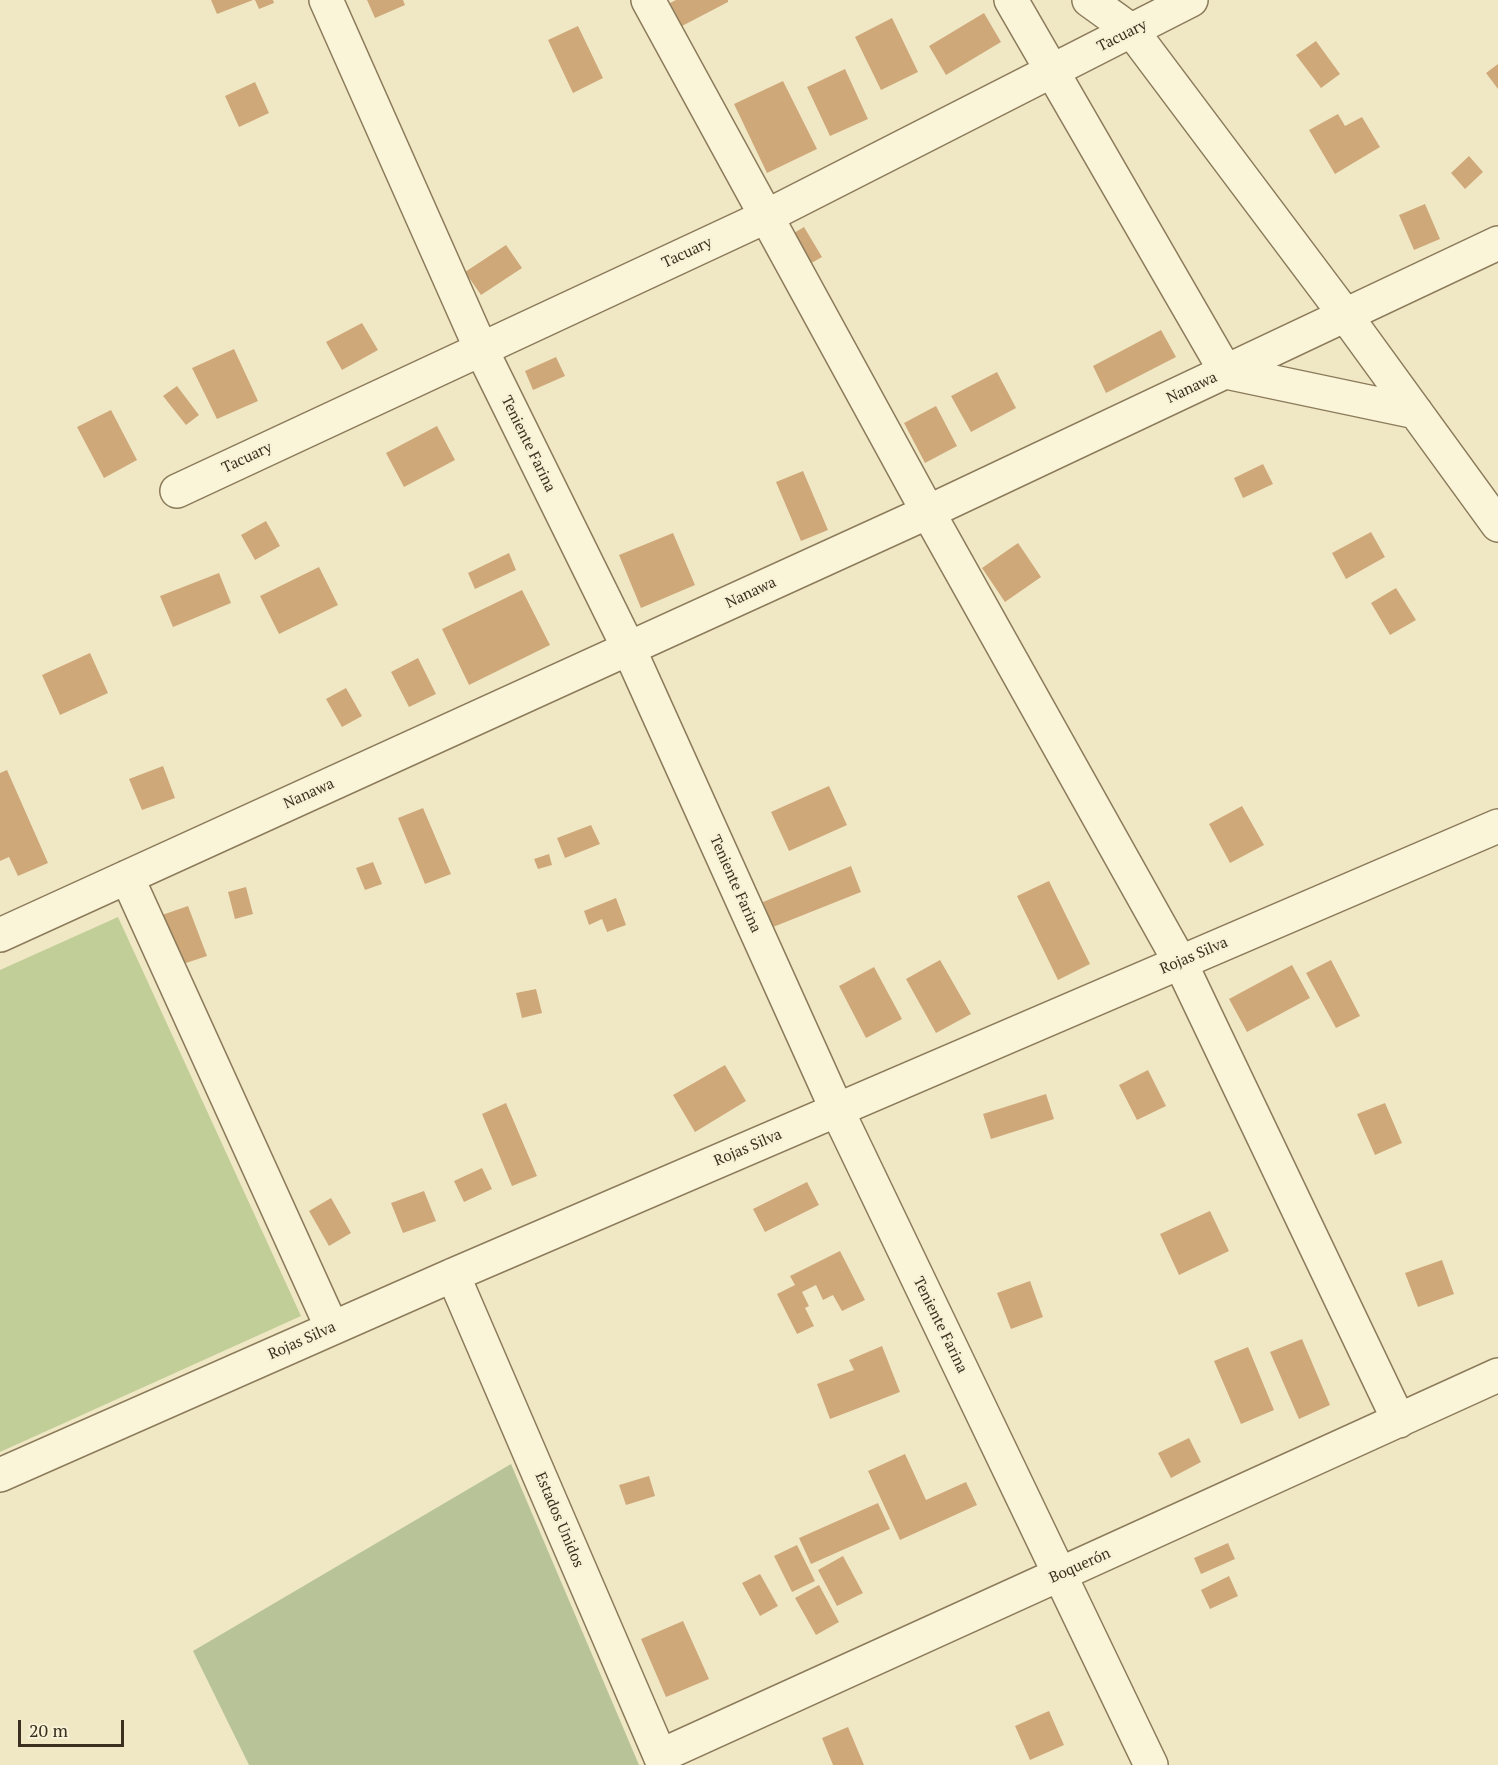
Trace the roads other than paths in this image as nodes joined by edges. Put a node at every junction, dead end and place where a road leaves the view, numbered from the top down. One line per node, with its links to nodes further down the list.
1 (326, 0): 11 (street, Teniente Farina)
2 (648, 0): 8 (street)
3 (1011, 0): 7 (street)
4 (1089, 0): 6 (street)
5 (1191, 0): 6 (street, Tacuary)
6 (1132, 31): 7 (street, Tacuary); 10 (street)
7 (1052, 71): 8 (street, Tacuary); 12 (street)
8 (765, 217): 11 (street, Tacuary); 15 (street)
9 (1498, 243): 10 (street, Nanawa)
10 (1347, 316): 12 (street, Nanawa); 13 (street)
11 (481, 349): 14 (street, Tacuary); 17 (street, Teniente Farina)
12 (1227, 372): 13 (street); 15 (street, Nanawa)
13 (1416, 412): 16 (street)
14 (177, 491)
15 (928, 512): 17 (street, Nanawa); 21 (street)
16 (1498, 525)
17 (629, 649): 19 (street, Nanawa); 22 (street, Teniente Farina)
18 (1498, 826): 21 (street, Rojas Silva)
19 (127, 877): 20 (street, Nanawa); 24 (street)
20 (0, 935)
21 (1180, 963): 22 (street, Rojas Silva); 26 (street)
22 (837, 1110): 23 (street, Rojas Silva); 28 (street, Teniente Farina)
23 (453, 1275): 24 (street, Rojas Silva); 29 (street, Estados Unidos)
24 (332, 1328): 27 (street, Rojas Silva)
25 (1498, 1375): 26 (street, Boquerón)
26 (1399, 1421): 28 (street, Boquerón)
27 (0, 1475)
28 (1060, 1575): 29 (street, Boquerón); 30 (street, Teniente Farina)
29 (662, 1760)
30 (1151, 1765)

